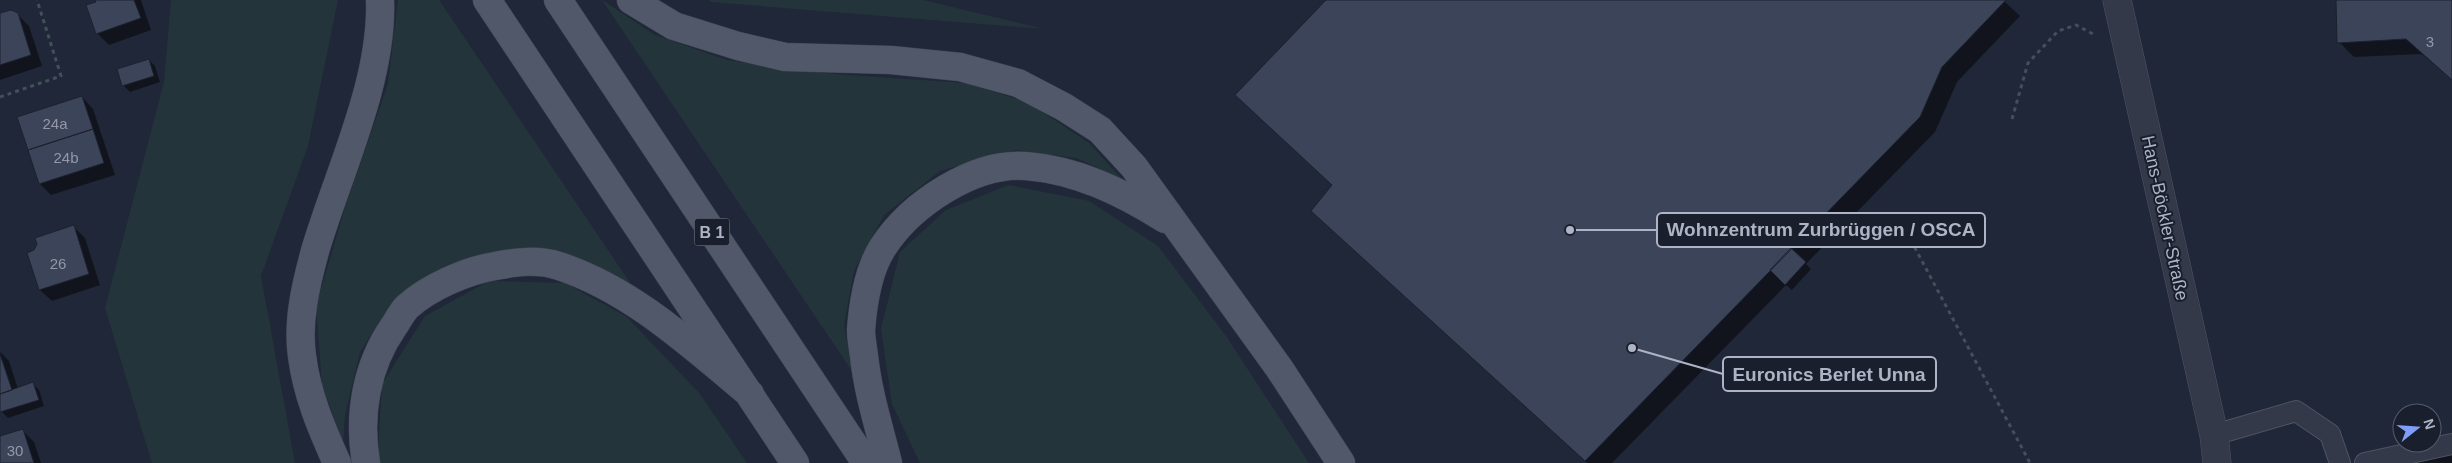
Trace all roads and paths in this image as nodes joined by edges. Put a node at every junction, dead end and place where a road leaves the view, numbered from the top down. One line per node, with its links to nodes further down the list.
1 (37, 0): 8 (path)
2 (380, 0): 15 (main road)
3 (487, 0): 12 (main road)
4 (558, 0): 18 (main road, B 1)
5 (631, 0): 10 (main road)
6 (2117, 0): 13 (street, Hans-Böckler-Straße)
7 (2093, 35): 9 (path)
8 (0, 97)
9 (2012, 119)
10 (1179, 228): 19 (main road); 20 (main road)
11 (1907, 233): 21 (path)
12 (750, 394): 16 (main road); 17 (main road)
13 (2214, 435): 22 (street, Hans-Böckler-Straße); 23 (street, Hans-Böckler-Straße); 24 (lane)
14 (2452, 444): 25 (lane)
15 (337, 463)
16 (366, 463)
17 (795, 463)
18 (866, 463)
19 (888, 463)
20 (1341, 463)
21 (2030, 463)
22 (2217, 463)
23 (2226, 463)
24 (2340, 463)
25 (2365, 463)

